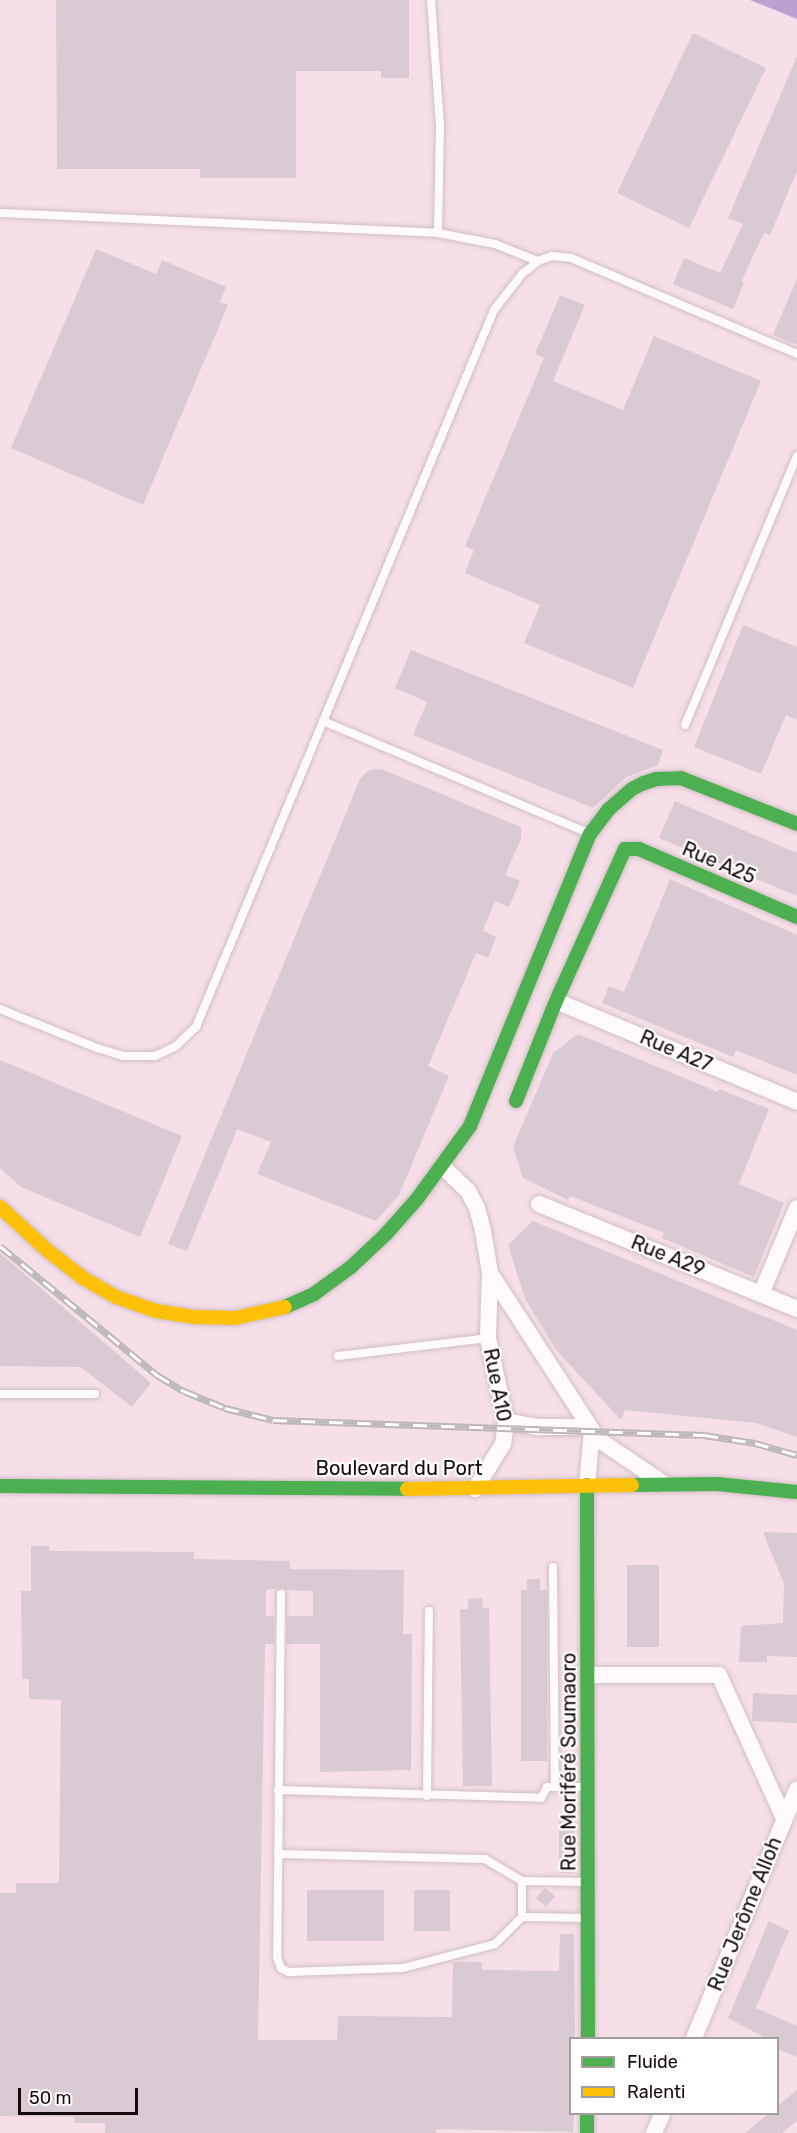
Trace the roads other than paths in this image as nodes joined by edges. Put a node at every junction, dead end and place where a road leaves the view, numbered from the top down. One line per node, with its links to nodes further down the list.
1 (431, 0): 3 (lane)
2 (0, 213): 3 (lane)
3 (438, 233): 4 (lane)
4 (538, 261): 5 (lane); 7 (lane)
5 (797, 354)
6 (797, 456): 8 (lane)
7 (322, 721): 10 (lane); 13 (lane)
8 (685, 725)
9 (797, 824): 10 (street)
10 (590, 834): 16 (street)
11 (797, 917): 12 (street, Rue A25)
12 (556, 1001): 14 (street); 15 (street, Rue A27)
13 (0, 1009)
14 (516, 1101)
15 (797, 1102)
16 (442, 1166): 18 (street); 20 (street, Rue A10)
17 (539, 1204): 21 (street, Rue A29)
18 (0, 1207)
19 (797, 1208): 21 (street)
20 (490, 1273): 23 (street, Rue A10); 28 (street, Rue A10)
21 (761, 1294): 22 (street, Rue A29)
22 (797, 1309)
23 (488, 1338): 24 (lane); 27 (street, Rue A10)
24 (338, 1356)
25 (0, 1394): 26 (lane)
26 (95, 1394)
27 (506, 1421): 28 (street); 32 (street, Rue A10)
28 (590, 1429): 29 (street, Rue A10); 30 (street)
29 (664, 1484): 30 (street, Boulevard du Port); 33 (street, Boulevard du Port)
30 (587, 1485): 32 (street, Boulevard du Port); 37 (street, Rue Moriféré Soumaoro)
31 (0, 1486): 32 (street, Boulevard du Port)
32 (475, 1489)
33 (797, 1492)
34 (553, 1567): 38 (lane)
35 (281, 1594): 41 (lane)
36 (429, 1611): 42 (lane)
37 (588, 1675): 39 (street, Rue Moriféré Soumaoro); 43 (street)
38 (555, 1787): 39 (lane); 42 (lane)
39 (589, 1787): 46 (street, Rue Moriféré Soumaoro)
40 (797, 1789): 43 (street, Rue Jerôme Alloh)
41 (278, 1790): 42 (lane); 44 (lane)
42 (427, 1796)
43 (784, 1818): 50 (street, Rue Jerôme Alloh)
44 (278, 1854): 45 (lane); 47 (lane)
45 (522, 1881): 46 (lane); 47 (lane)
46 (588, 1882): 48 (street, Rue Moriféré Soumaoro)
47 (522, 1917): 48 (lane)
48 (588, 1918): 49 (street, Rue Moriféré Soumaoro)
49 (588, 2037)
50 (693, 2037)
51 (587, 2115): 53 (street)
52 (662, 2115): 54 (street)
53 (587, 2133)
54 (654, 2133)

